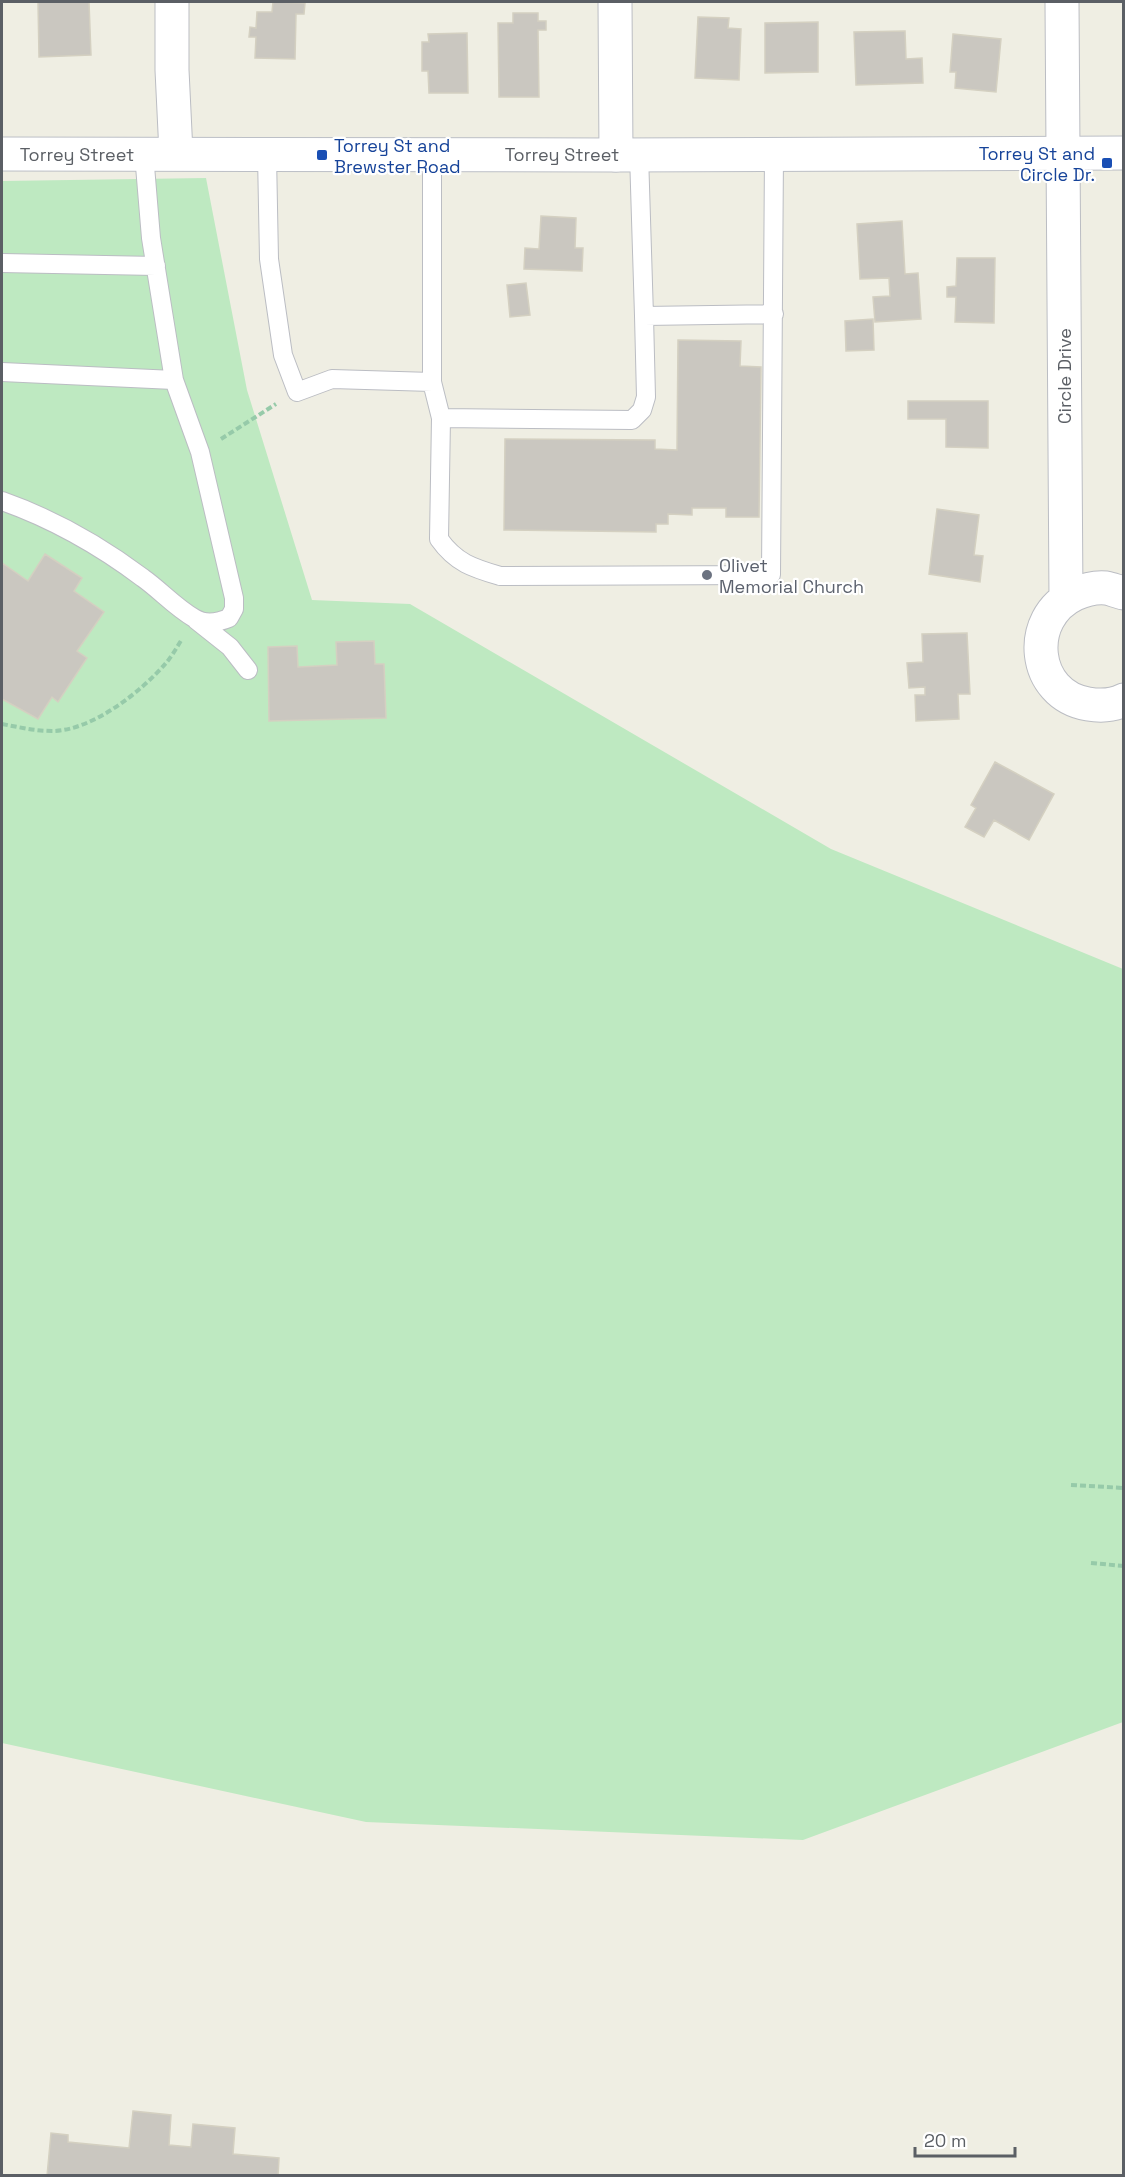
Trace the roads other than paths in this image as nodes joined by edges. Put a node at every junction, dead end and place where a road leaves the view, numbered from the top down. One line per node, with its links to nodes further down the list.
1 (172, 2): 7 (street)
2 (615, 2): 8 (street)
3 (1062, 2): 10 (street, Circle Drive)
4 (432, 153): 8 (street, Torrey Street); 11 (street, Torrey Street); 18 (lane)
5 (1124, 153): 10 (street, Torrey Street)
6 (2, 154): 7 (street, Torrey Street)
7 (160, 154): 11 (street, Torrey Street); 13 (lane)
8 (627, 154): 9 (street, Torrey Street); 15 (lane)
9 (774, 154): 10 (street, Torrey Street); 14 (lane)
10 (1063, 154): 22 (street, Circle Drive)
11 (267, 155): 18 (lane)
12 (2, 263): 13 (lane)
13 (156, 266): 17 (lane)
14 (774, 314): 15 (lane); 19 (lane)
15 (644, 316): 19 (lane)
16 (2, 372): 17 (lane)
17 (174, 380): 23 (lane)
18 (432, 382): 19 (lane)
19 (441, 418)
20 (2, 501): 23 (lane)
21 (1124, 593): 22 (street)
22 (1066, 598): 25 (street)
23 (194, 619): 24 (lane)
24 (248, 670)
25 (1124, 700)

